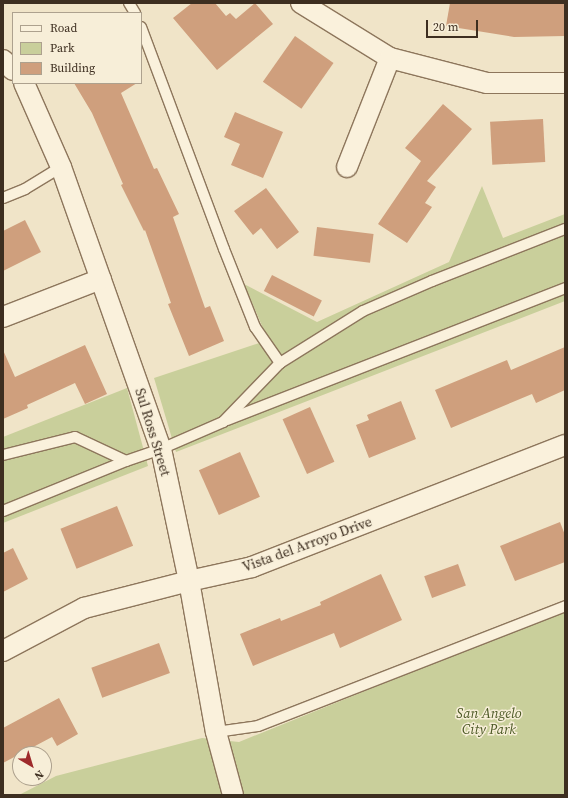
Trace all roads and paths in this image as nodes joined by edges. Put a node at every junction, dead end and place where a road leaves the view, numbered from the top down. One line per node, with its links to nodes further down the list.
1 (129, 3): 3 (lane)
2 (301, 3): 5 (street)
3 (134, 12)
4 (142, 29): 17 (lane)
5 (390, 58): 8 (street); 10 (street)
6 (3, 60): 7 (street)
7 (12, 69)
8 (565, 83)
9 (24, 84): 11 (street, Sul Ross Street)
10 (347, 166)
11 (62, 167): 12 (lane); 14 (street, Sul Ross Street)
12 (3, 198)
13 (565, 229): 17 (lane)
14 (101, 279): 16 (street); 20 (street, Sul Ross Street)
15 (565, 288): 18 (lane)
16 (3, 317)
17 (280, 363): 18 (lane)
18 (223, 422): 20 (lane)
19 (565, 445): 24 (street, Vista del Arroyo Drive)
20 (161, 449): 22 (lane); 24 (street, Sul Ross Street)
21 (3, 455): 22 (lane)
22 (126, 461): 23 (lane)
23 (3, 511)
24 (189, 581): 26 (street, Vista del Arroyo Drive); 27 (street, Sul Ross Street)
25 (565, 606): 27 (lane)
26 (3, 651)
27 (216, 732): 28 (street, Sul Ross Street)
28 (233, 795)

